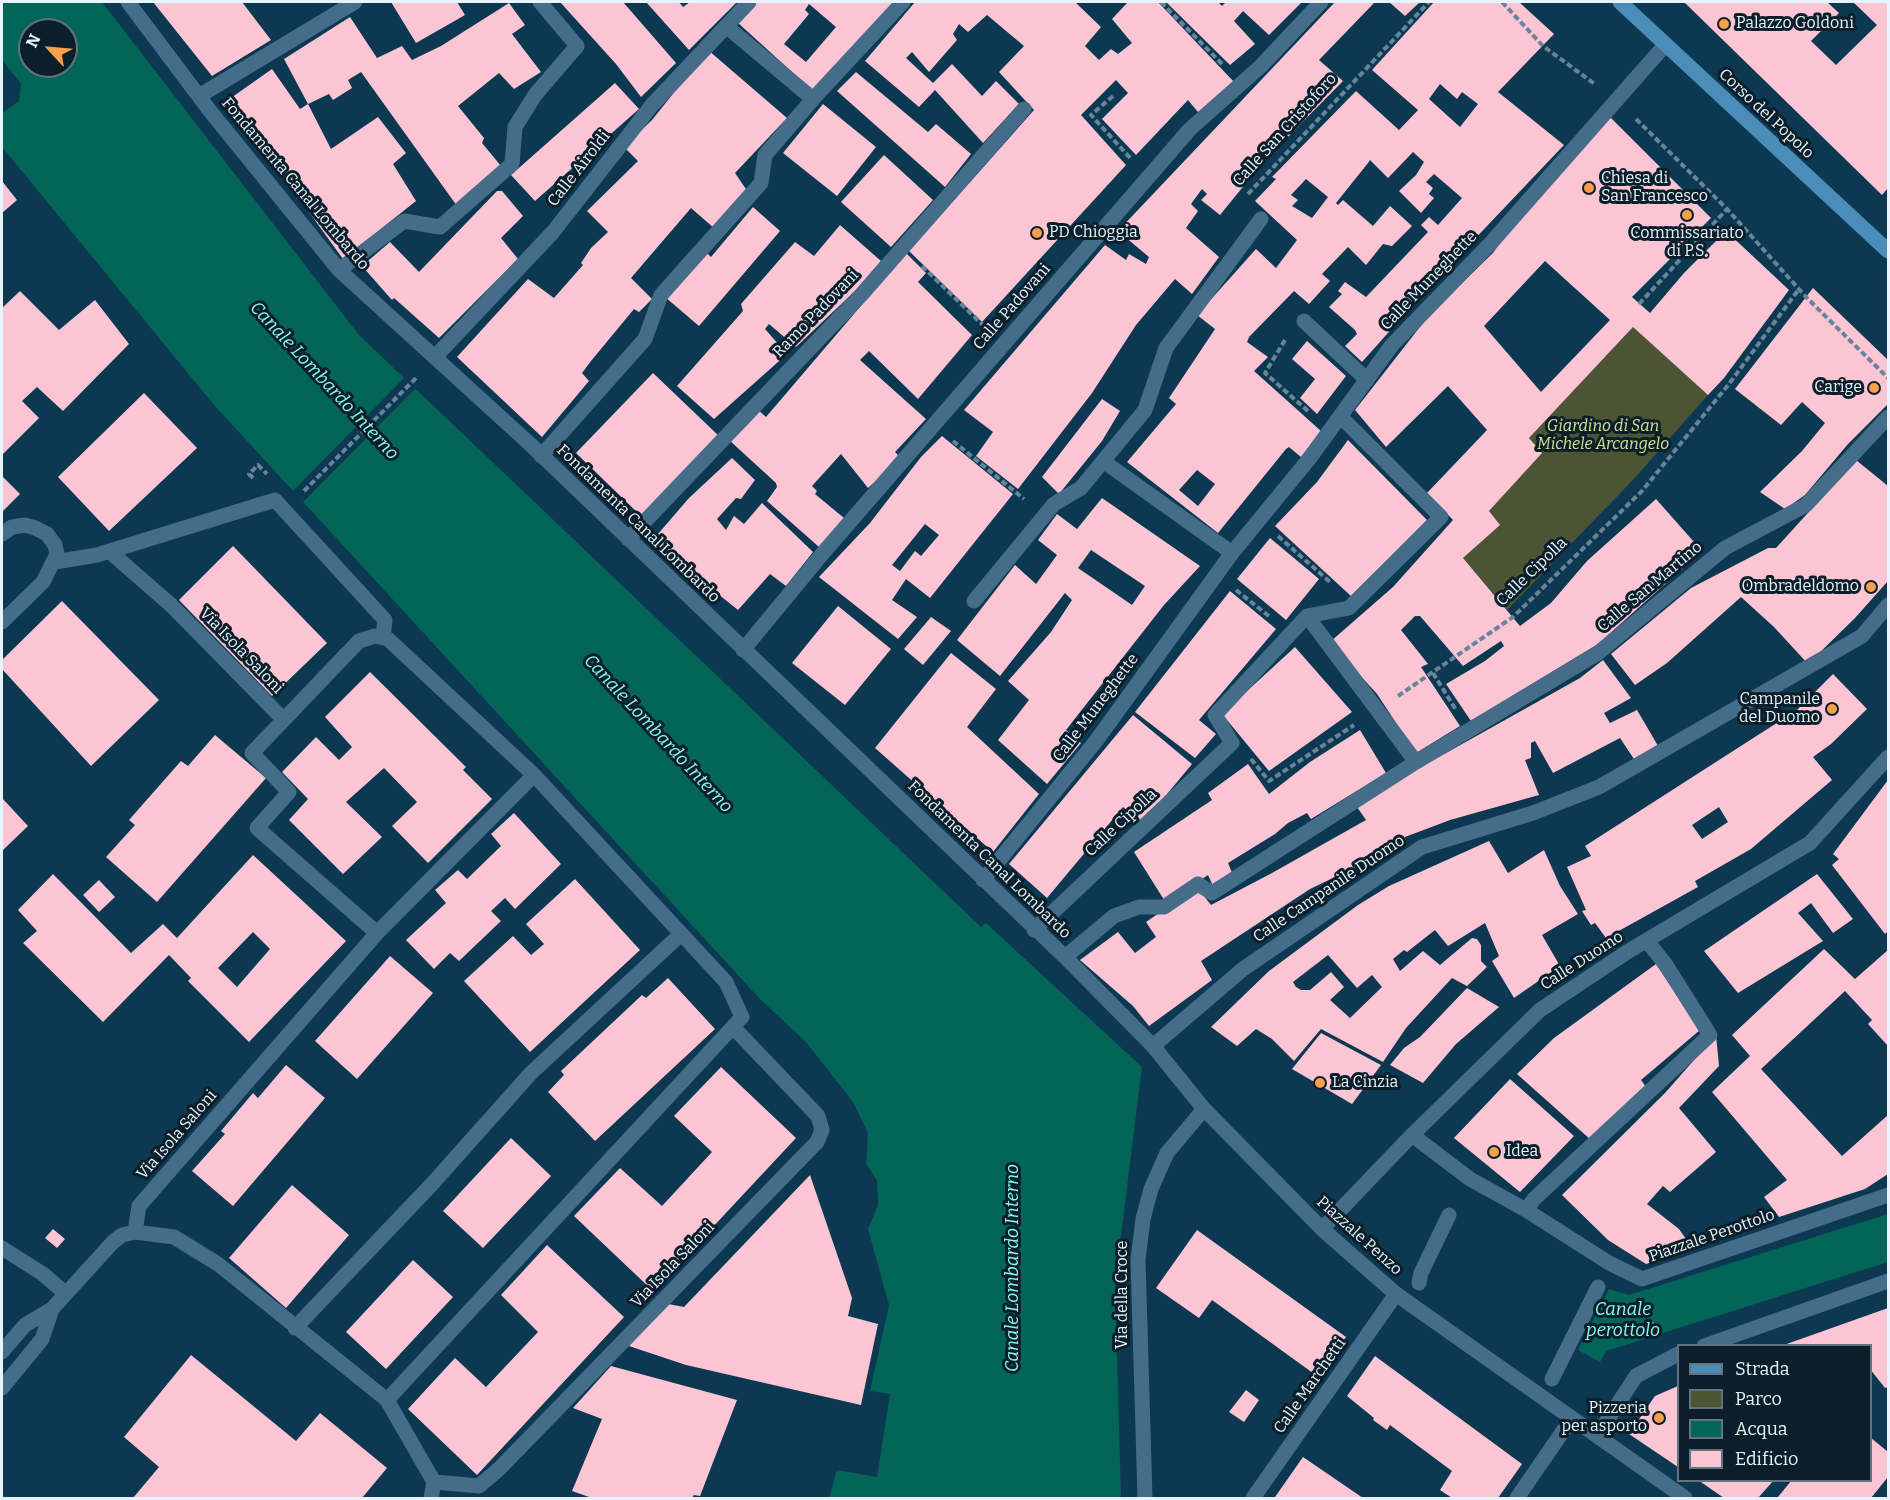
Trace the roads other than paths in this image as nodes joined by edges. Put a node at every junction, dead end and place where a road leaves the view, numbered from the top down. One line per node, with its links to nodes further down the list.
1 (128, 2): 10 (street, Fondamenta Canal Lombardo)
2 (355, 2): 10 (street)
3 (540, 2): 15 (street)
4 (749, 2): 8 (street, Calle Airoldi)
5 (903, 2): 11 (street)
6 (1322, 2): 33 (street, Calle Padovani)
7 (1620, 2): 9 (street, Corso del Popolo)
8 (726, 26): 11 (street); 17 (street, Calle Airoldi)
9 (1665, 45): 14 (street, Corso del Popolo); 18 (street, Calle Muneghette)
10 (199, 96): 15 (street, Fondamenta Canal Lombardo)
11 (813, 99): 21 (street)
12 (1024, 109): 24 (street, Ramo Padovani)
13 (1261, 219): 22 (street)
14 (1888, 249)
15 (339, 270): 17 (street, Fondamenta Canal Lombardo)
16 (1304, 321): 18 (street)
17 (435, 357): 21 (street, Fondamenta Canal Lombardo)
18 (1367, 380): 19 (street, Calle Muneghette)
19 (1340, 416): 26 (street, Calle Muneghette); 30 (street)
20 (1888, 417): 36 (street, Calle San Martino)
21 (542, 456): 24 (street, Fondamenta Canal Lombardo)
22 (1103, 461): 26 (street); 28 (street)
23 (2, 534): 27 (street)
24 (628, 539): 33 (street, Fondamenta Canal Lombardo)
25 (109, 551): 27 (street); 32 (street); 34 (street, Via Isola Saloni)
26 (1232, 553): 38 (street, Calle Muneghette)
27 (55, 562): 31 (street)
28 (974, 601)
29 (1888, 605): 45 (street, Calle Campanile Duomo)
30 (1307, 616): 36 (street); 39 (street, Calle Cipolla)
31 (2, 622)
32 (383, 637): 34 (street, Via Isola Saloni); 37 (street)
33 (743, 650): 38 (street, Fondamenta Canal Lombardo)
34 (283, 719): 40 (street)
35 (1888, 757): 42 (street, Calle Duomo)
36 (1416, 762): 43 (street, Calle San Martino)
37 (534, 775): 40 (street, Via Isola Saloni); 41 (street)
38 (982, 880): 39 (street, Fondamenta Canal Lombardo)
39 (1034, 930): 43 (street, Fondamenta Canal Lombardo)
40 (377, 933): 52 (street, Via Isola Saloni)
41 (681, 934): 44 (street); 60 (street)
42 (1647, 941): 47 (street, Calle Duomo); 49 (street)
43 (1065, 957): 45 (street, Fondamenta Canal Lombardo)
44 (733, 1027): 66 (street); 69 (street, Via Isola Saloni)
45 (1153, 1047): 46 (street, Piazzale Penzo)
46 (1204, 1108): 51 (street, Piazzale Penzo); 71 (street, Via della Croce)
47 (1412, 1136): 49 (street, Piazzale Perottolo); 51 (street, Calle Duomo)
48 (1888, 1195): 49 (street, Piazzale Perottolo)
49 (1526, 1210)
50 (1449, 1215): 54 (street)
51 (1322, 1229): 58 (street, Piazzale Penzo)
52 (135, 1232): 57 (street); 60 (street)
53 (2, 1248): 57 (street)
54 (1420, 1278)
55 (1888, 1281): 61 (street)
56 (1598, 1287): 64 (street)
57 (65, 1293): 59 (street)
58 (1396, 1294): 67 (street, Piazzale Penzo); 72 (street, Calle Marchetti)
59 (52, 1309): 62 (street); 65 (street)
60 (295, 1328): 66 (street)
61 (1710, 1344)
62 (2, 1352)
63 (1677, 1355): 68 (street)
64 (1552, 1379)
65 (2, 1388)
66 (387, 1400): 69 (street)
67 (1572, 1418): 68 (street, Piazzale Penzo); 73 (street)
68 (1597, 1436): 74 (street, Piazzale Penzo)
69 (434, 1482): 70 (street)
70 (431, 1498)
71 (1145, 1498)
72 (1253, 1498)
73 (1517, 1498)
74 (1685, 1498)

